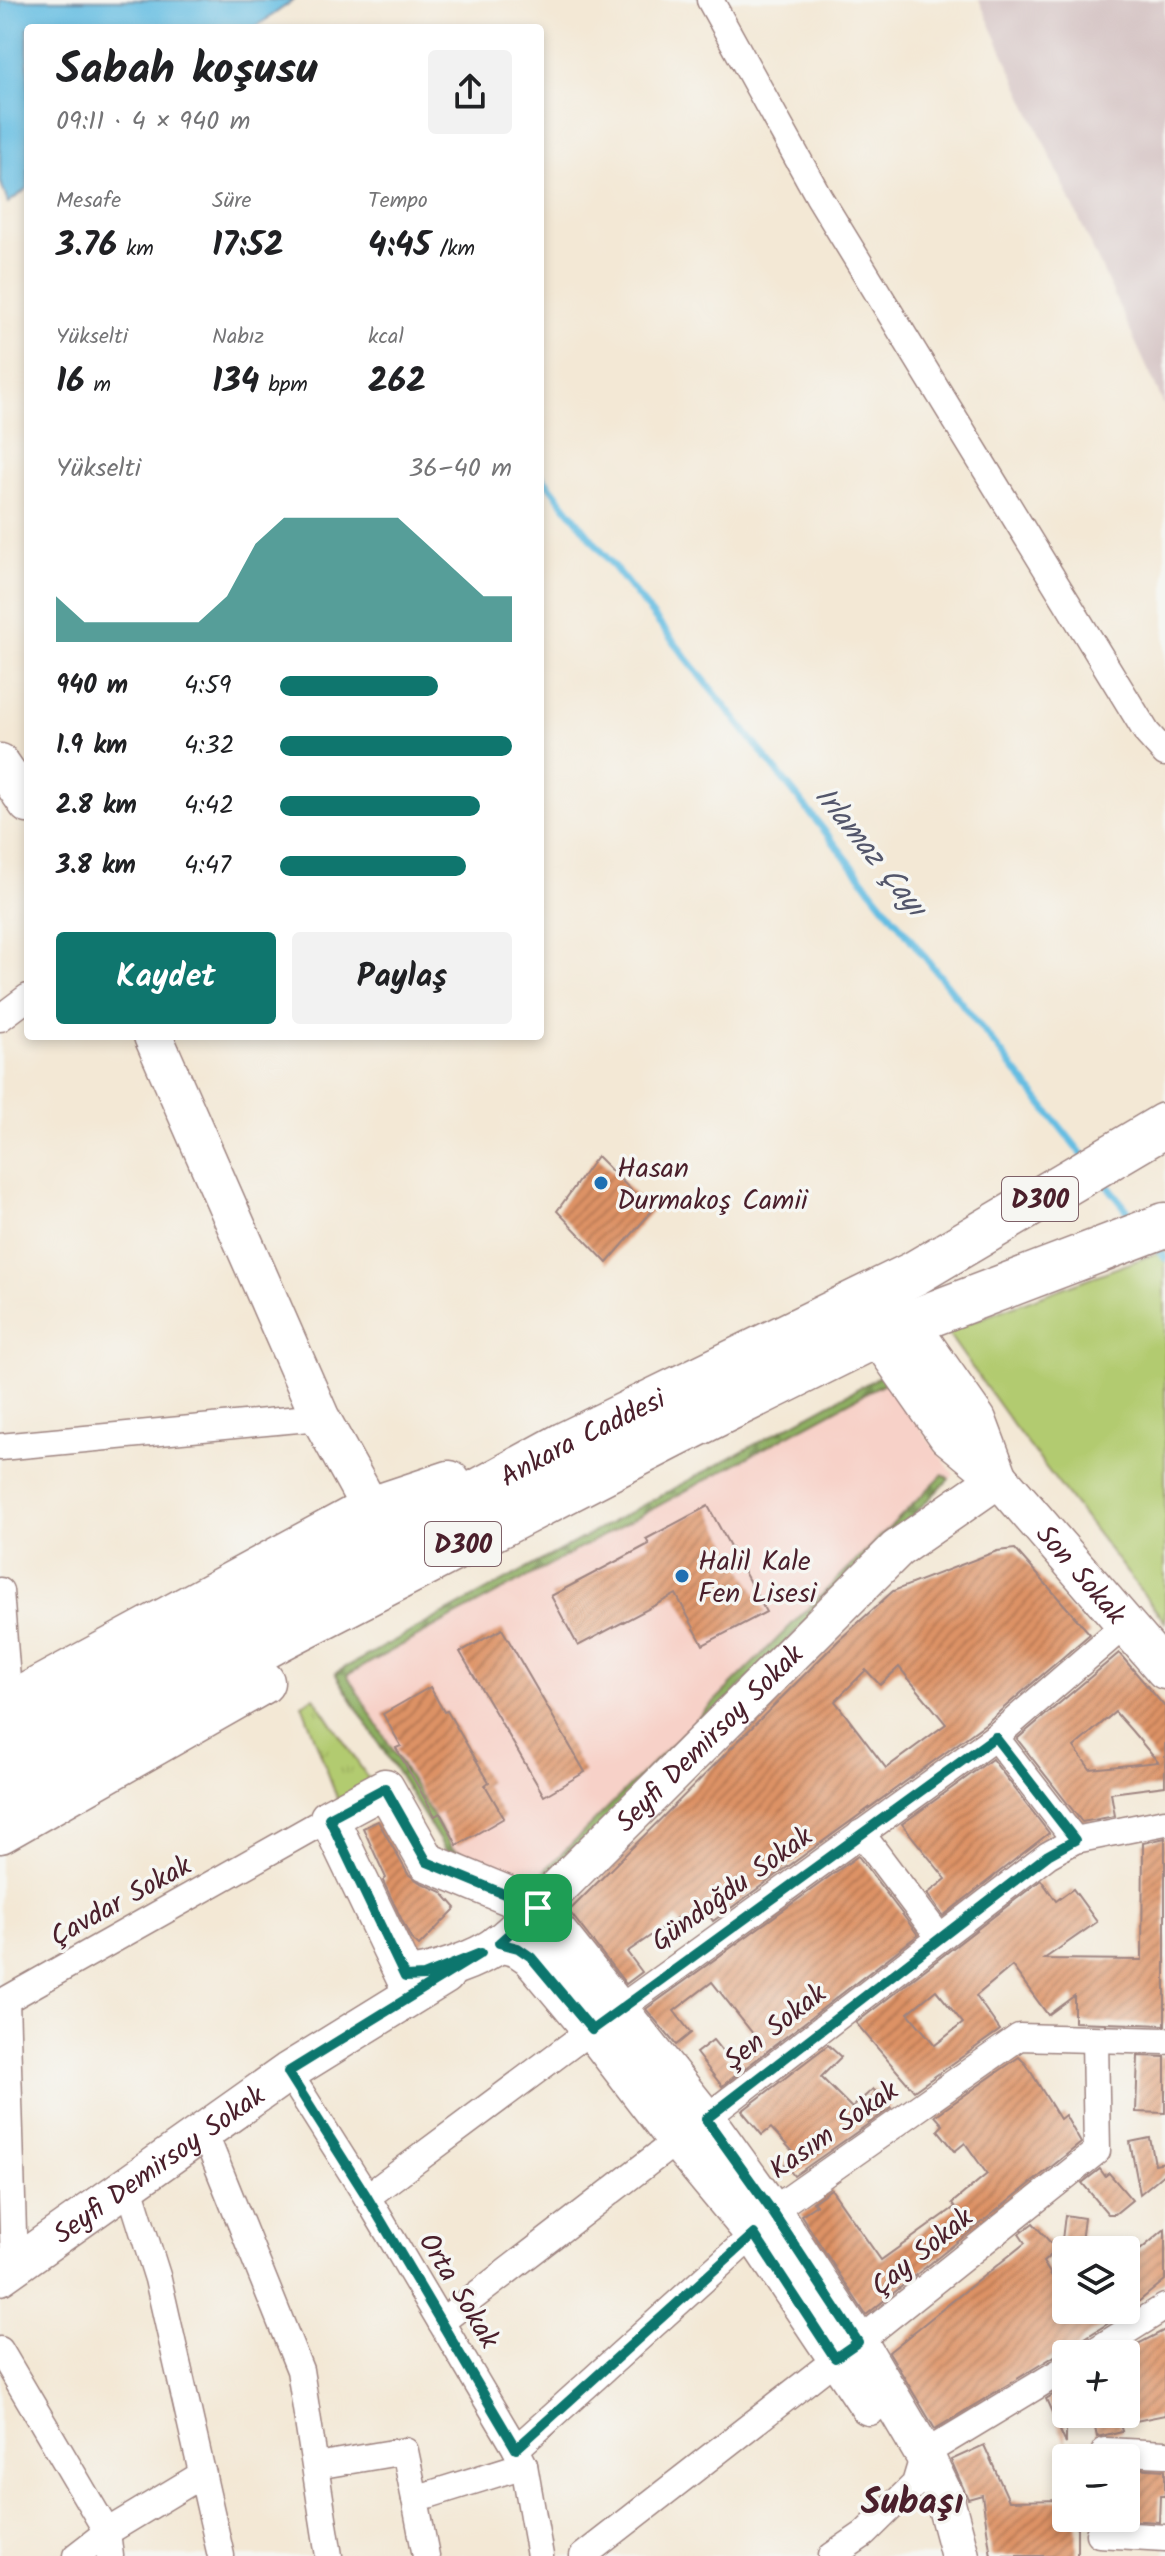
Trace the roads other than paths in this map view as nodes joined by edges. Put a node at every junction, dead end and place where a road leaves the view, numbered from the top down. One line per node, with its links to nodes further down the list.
1 (710, 0): 2 (street)
2 (1165, 753)
3 (0, 763): 4 (street)
4 (24, 798)
5 (24, 1000): 6 (street)
6 (0, 1018)
7 (155, 1040): 11 (street)
8 (1165, 1125): 13 (highway, Ankara Caddesi / D300)
9 (1165, 1225): 10 (highway, Ankara Caddesi / D300)
10 (907, 1323): 12 (highway, Ankara Caddesi / D300); 15 (street, Son Sokak)
11 (320, 1417): 14 (street); 16 (street)
12 (675, 1435): 23 (highway, Ankara Caddesi / D300); 26 (highway)
13 (565, 1444): 16 (highway); 22 (highway, Ankara Caddesi / D300)
14 (0, 1447)
15 (999, 1478): 18 (street, Son Sokak); 29 (street, Seyfi Demirsoy Sokak)
16 (371, 1509): 20 (highway)
17 (0, 1591): 20 (street)
18 (1126, 1624): 19 (street, Son Sokak); 21 (street, Gündoğdu Sokak)
19 (1165, 1670)
20 (4, 1707)
21 (995, 1737): 27 (street, Gündoğdu Sokak); 28 (street)
22 (0, 1752)
23 (0, 1791)
24 (329, 1818): 29 (street); 31 (street); 32 (street, Çavdar Sokak)
25 (1165, 1822): 28 (street, Şen Sokak)
26 (0, 1831)
27 (861, 1833): 30 (street); 33 (street, Gündoğdu Sokak)
28 (1075, 1840): 30 (street, Şen Sokak)
29 (538, 1908): 31 (street, Seyfi Demirsoy Sokak); 33 (street)
30 (940, 1938): 37 (street, Şen Sokak)
31 (490, 1948): 33 (street); 36 (street, Seyfi Demirsoy Sokak)
32 (3, 1999): 42 (street, Çavdar Sokak)
33 (605, 2019): 37 (street); 40 (street, Gündoğdu Sokak)
34 (1095, 2040): 35 (street, Kasım Sokak); 41 (street, Kasım Sokak); 47 (street, Çay Sokak)
35 (1165, 2041)
36 (288, 2072): 38 (street, Seyfi Demirsoy Sokak); 40 (street, Orta Sokak)
37 (692, 2130): 41 (street); 44 (street, Şen Sokak)
38 (204, 2132): 39 (street, Seyfi Demirsoy Sokak); 52 (street)
39 (129, 2187): 42 (street, Seyfi Demirsoy Sokak); 54 (street)
40 (367, 2197): 44 (street, Orta Sokak)
41 (763, 2222): 47 (street); 51 (street, Kasım Sokak)
42 (7, 2271)
43 (1165, 2307): 45 (street)
44 (441, 2322): 51 (street, Orta Sokak)
45 (1112, 2340)
46 (0, 2350): 58 (street)
47 (846, 2350): 53 (street); 65 (street, Çay Sokak)
48 (1052, 2378): 53 (street)
49 (1140, 2453): 50 (street)
50 (1165, 2454)
51 (520, 2457): 55 (street, Kasım Sokak); 64 (street, Orta Sokak)
52 (316, 2466): 55 (street); 62 (street)
53 (920, 2469): 59 (street); 67 (street); 68 (street)
54 (203, 2474): 58 (street); 61 (street)
55 (415, 2499): 63 (street)
56 (1099, 2536): 57 (street)
57 (1165, 2538)
58 (108, 2544): 60 (street)
59 (863, 2545): 66 (street)
60 (76, 2556)
61 (221, 2556)
62 (329, 2556)
63 (426, 2556)
64 (540, 2556)
65 (583, 2556)
66 (832, 2556)
67 (935, 2556)
68 (960, 2556)

